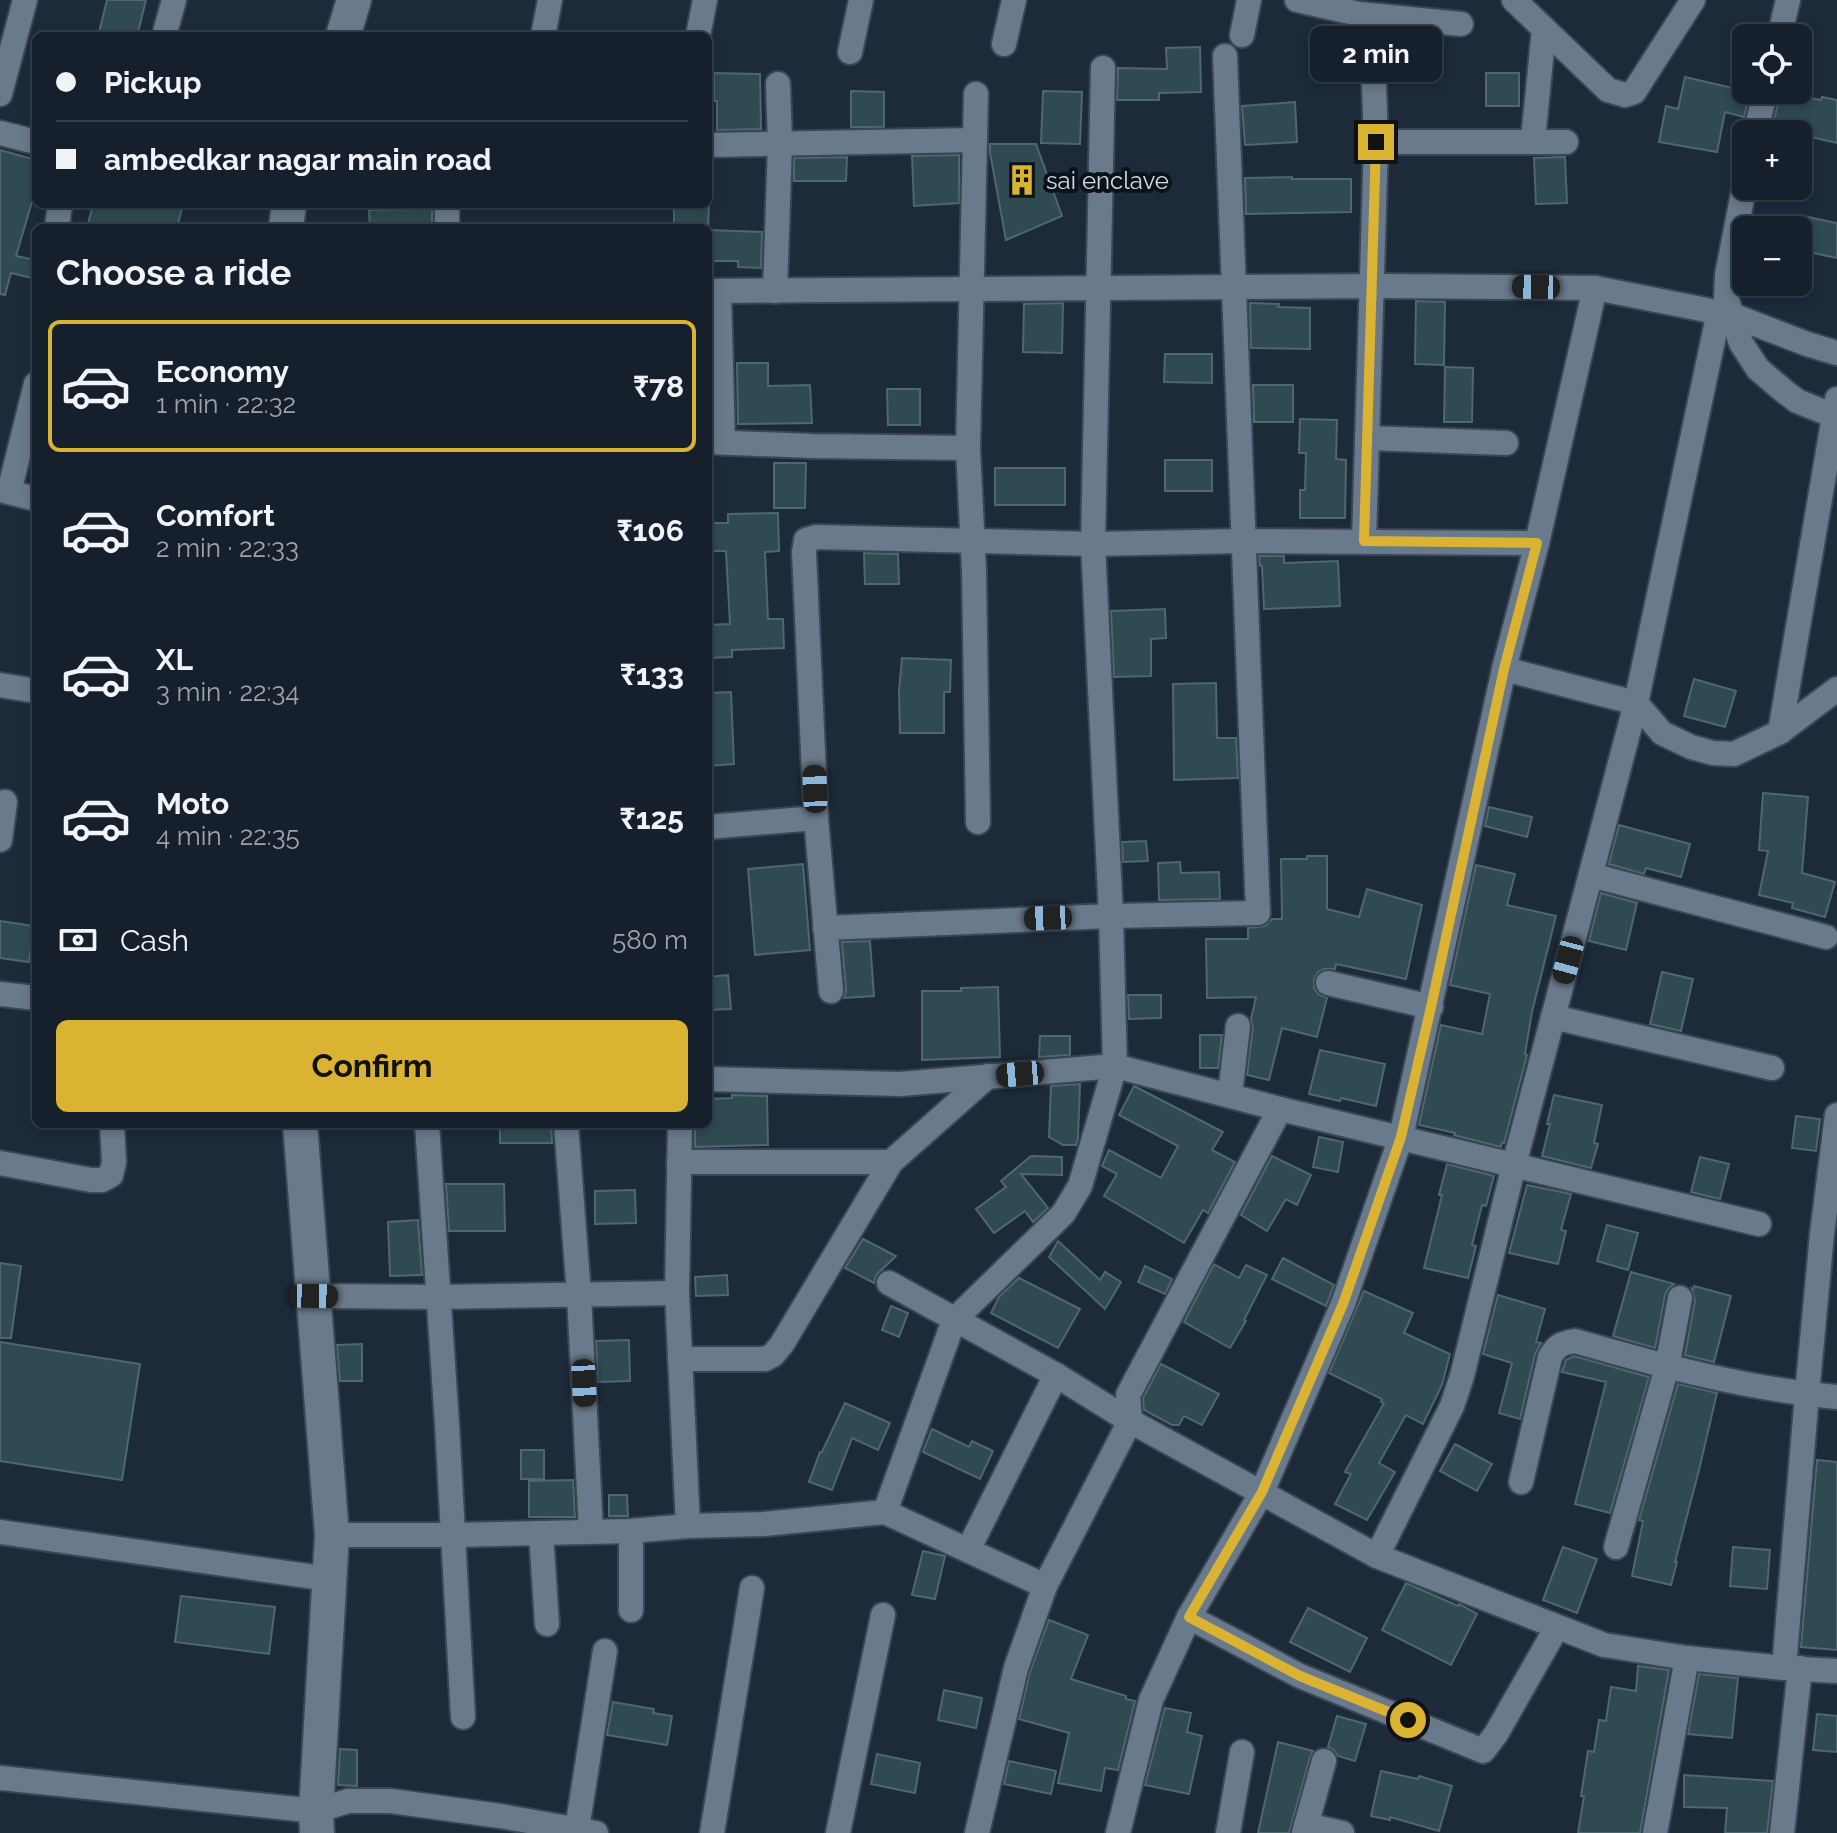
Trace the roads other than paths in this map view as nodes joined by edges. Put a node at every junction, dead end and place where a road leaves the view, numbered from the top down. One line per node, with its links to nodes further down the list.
1 (25, 0): 28 (street)
2 (174, 0): 17 (street)
3 (354, 0): 18 (street)
4 (550, 0): 19 (street)
5 (705, 0): 20 (street)
6 (861, 0): 23 (street)
7 (1014, 0): 22 (street)
8 (1249, 0): 21 (street)
9 (1297, 0): 13 (street)
10 (1693, 0): 16 (street)
11 (1788, 0): 15 (street)
12 (1523, 3): 16 (street)
13 (1360, 7): 14 (street)
14 (1461, 24)
15 (1782, 24)
16 (1544, 29): 32 (street)
17 (165, 32)
18 (344, 32)
19 (544, 32)
20 (699, 32)
21 (1242, 35)
22 (1004, 44)
23 (850, 52)
24 (1225, 56): 41 (street)
25 (1373, 56): 34 (street)
26 (1103, 68): 40 (street)
27 (778, 84): 36 (street)
28 (0, 94)
29 (976, 94): 31 (street)
30 (0, 133): 33 (street)
31 (975, 140): 36 (street); 43 (street)
32 (1533, 140): 34 (street); 35 (street)
33 (32, 141)
34 (1376, 142): 39 (street)
35 (1566, 142)
36 (780, 143): 37 (street); 44 (street)
37 (712, 145)
38 (1742, 200): 46 (street)
39 (1371, 286): 41 (street); 42 (street); 50 (street)
40 (1098, 288): 41 (street); 43 (street); 60 (street)
41 (1233, 288): 56 (street)
42 (1595, 288): 46 (street); 59 (street)
43 (973, 289): 44 (street); 53 (street)
44 (775, 291): 45 (street)
45 (714, 292): 51 (street)
46 (1726, 314): 47 (street); 49 (street); 65 (street)
47 (1837, 353)
48 (32, 397): 54 (street)
49 (1835, 427): 66 (street)
50 (1367, 438): 52 (street); 57 (street)
51 (716, 442): 53 (street)
52 (1506, 443)
53 (968, 448): 58 (street)
54 (4, 491): 55 (street)
55 (32, 498)
56 (1243, 541): 57 (street); 60 (street); 73 (street)
57 (1364, 541): 59 (street)
58 (973, 543): 60 (street); 68 (street); 69 (street)
59 (1537, 543): 61 (street)
60 (1093, 544): 73 (street)
61 (1504, 669): 65 (street); 80 (street)
62 (0, 685): 64 (street)
63 (1837, 689): 66 (street)
64 (32, 690)
65 (1636, 703): 66 (street); 72 (street)
66 (1780, 732)
67 (5, 802): 71 (street)
68 (816, 818): 70 (street); 74 (street)
69 (978, 822)
70 (712, 827)
71 (0, 840)
72 (1591, 875): 75 (street); 81 (street)
73 (1111, 916): 74 (street); 83 (street)
74 (825, 928): 77 (street)
75 (1826, 937)
76 (1328, 983): 80 (street)
77 (831, 991)
78 (0, 994): 79 (street)
79 (32, 998)
80 (1431, 1007): 95 (street)
81 (1553, 1017): 84 (street); 99 (street)
82 (1238, 1026): 87 (street)
83 (1115, 1066): 85 (street); 87 (street); 107 (street)
84 (1772, 1068)
85 (988, 1076): 86 (street); 97 (street)
86 (712, 1079)
87 (1230, 1095): 88 (street)
88 (1280, 1109): 95 (street); 113 (street)
89 (1837, 1115): 111 (street)
90 (112, 1128): 98 (street)
91 (300, 1128): 104 (street)
92 (427, 1128): 105 (street)
93 (566, 1128): 103 (street)
94 (680, 1128): 96 (street)
95 (1401, 1137): 99 (street); 115 (street)
96 (679, 1162): 97 (street); 102 (street)
97 (891, 1162): 108 (street)
98 (0, 1163)
99 (1514, 1165): 100 (street); 126 (street)
100 (1759, 1224)
101 (889, 1283): 107 (street)
102 (677, 1293): 103 (street); 108 (street)
103 (579, 1295): 105 (street); 118 (street)
104 (314, 1296): 105 (street); 122 (street)
105 (439, 1297): 123 (street)
106 (1680, 1298): 109 (street)
107 (954, 1320): 110 (street); 116 (street)
108 (680, 1359): 117 (street)
109 (1667, 1367): 111 (street); 114 (street); 124 (street)
110 (1056, 1375): 113 (street); 125 (street)
111 (1807, 1394): 112 (street); 137 (street)
112 (1837, 1397)
113 (1130, 1421): 115 (street); 128 (street)
114 (1521, 1482)
115 (1262, 1492): 126 (street); 132 (street)
116 (885, 1512): 117 (street); 125 (street)
117 (688, 1526): 119 (street)
118 (591, 1531): 119 (street); 121 (street)
119 (631, 1531): 130 (street)
120 (0, 1532): 127 (street)
121 (541, 1533): 123 (street); 133 (street)
122 (332, 1535): 123 (street); 127 (street)
123 (453, 1535): 139 (street)
124 (1616, 1547)
125 (968, 1550): 128 (street)
126 (1377, 1556): 134 (street)
127 (329, 1579): 143 (street)
128 (1045, 1586): 149 (street)
129 (752, 1588): 147 (street)
130 (631, 1610)
131 (883, 1615): 148 (street)
132 (1189, 1617): 134 (street); 150 (street)
133 (547, 1624)
134 (1557, 1627): 136 (street)
135 (605, 1651): 146 (street)
136 (1687, 1658): 137 (street); 153 (street)
137 (1792, 1668): 138 (street); 154 (street)
138 (1837, 1671)
139 (463, 1717)
140 (1242, 1752): 151 (street)
141 (1324, 1761): 145 (street)
142 (0, 1778): 143 (street)
143 (316, 1822): 144 (street)
144 (498, 1824): 146 (street)
145 (1305, 1829): 152 (street)
146 (587, 1831)
147 (712, 1833)
148 (838, 1833)
149 (977, 1833)
150 (1118, 1833)
151 (1228, 1833)
152 (1342, 1833)
153 (1655, 1833)
154 (1782, 1833)

